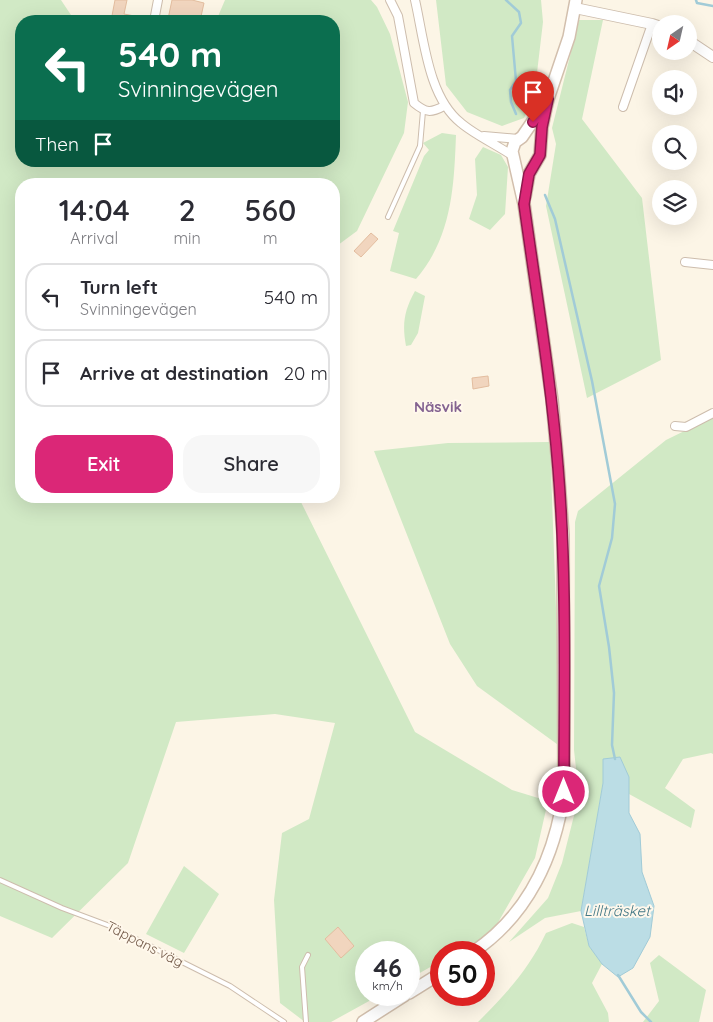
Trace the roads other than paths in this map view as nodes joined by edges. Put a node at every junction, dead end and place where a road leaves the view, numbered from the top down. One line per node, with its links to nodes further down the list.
1 (158, 0): 5 (street)
2 (390, 0): 13 (street)
3 (415, 0): 11 (street)
4 (575, 4): 6 (street); 10 (main road)
5 (155, 15)
6 (652, 25)
7 (652, 38): 12 (street)
8 (698, 46): 9 (street)
9 (713, 57)
10 (548, 99): 15 (main road); 16 (main road)
11 (444, 106): 13 (street); 14 (street)
12 (623, 107)
13 (423, 111): 20 (lane)
14 (482, 136): 15 (street); 17 (street)
15 (520, 138): 16 (main road); 17 (main road)
16 (540, 146): 18 (main road)
17 (514, 158): 18 (main road); 19 (main road)
18 (535, 162): 19 (main road)
19 (524, 204): 26 (main road)
20 (388, 217)
21 (685, 262): 22 (street)
22 (713, 264)
23 (713, 413): 24 (street)
24 (675, 426)
25 (0, 880): 29 (lane, Täppans väg)
26 (486, 941)
27 (308, 955): 30 (lane)
28 (388, 1006): 31 (main road)
29 (284, 1022)
30 (306, 1022)
31 (364, 1022)

